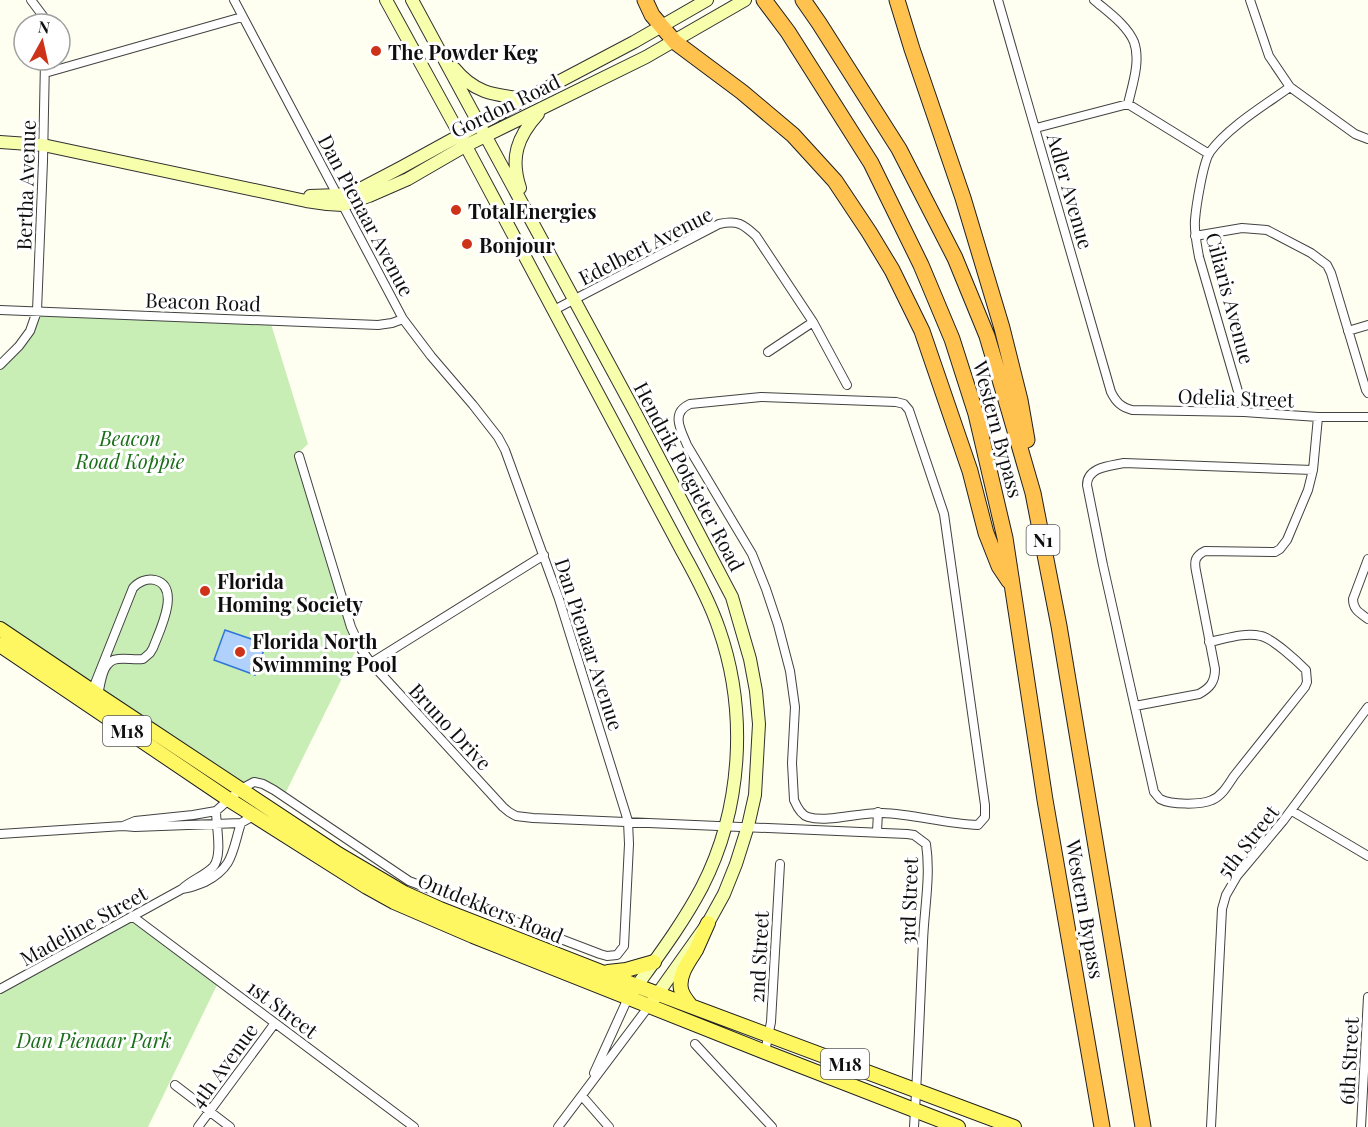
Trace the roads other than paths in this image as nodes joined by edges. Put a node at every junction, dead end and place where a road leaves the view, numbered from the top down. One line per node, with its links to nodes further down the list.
1 (234, 0): 13 (street, Dan Pienaar Avenue)
2 (386, 0): 25 (main road)
3 (412, 0): 15 (main road, Hendrik Potgieter Road)
4 (645, 0): 14 (highway)
5 (706, 0): 14 (main road, Gordon Road)
6 (745, 0): 16 (main road, Gordon Road)
7 (764, 0): 53 (highway, Western Bypass / N1)
8 (803, 0): 50 (highway, Western Bypass / N1)
9 (897, 0): 50 (highway)
10 (998, 0): 22 (street, Adler Avenue)
11 (1094, 0): 20 (street)
12 (1250, 0): 18 (street)
13 (242, 17): 17 (street); 29 (street, Dan Pienaar Avenue)
14 (661, 27): 16 (highway); 19 (main road, Gordon Road)
15 (432, 38): 19 (main road); 23 (main road, Hendrik Potgieter Road)
16 (675, 42): 21 (main road, Gordon Road); 53 (highway)
17 (45, 73): 27 (street, Bertha Avenue)
18 (1290, 87): 24 (street); 28 (street, Ciliaris Avenue)
19 (526, 99): 23 (main road, Gordon Road)
20 (1128, 104): 22 (street); 28 (street)
21 (543, 108): 23 (main road, Gordon Road); 30 (main road)
22 (1036, 128): 43 (street, Adler Avenue)
23 (482, 130): 25 (main road, Gordon Road); 30 (main road, Hendrik Potgieter Road)
24 (1368, 139)
25 (463, 140): 29 (main road, Gordon Road); 34 (main road)
26 (0, 142): 27 (main road, Gordon Road)
27 (43, 145): 29 (main road, Gordon Road); 35 (street, Bertha Avenue)
28 (1209, 154): 31 (street, Ciliaris Avenue)
29 (340, 200): 36 (street, Dan Pienaar Avenue)
30 (535, 225): 32 (main road, Hendrik Potgieter Road)
31 (1195, 236): 39 (street); 45 (street, Ciliaris Avenue)
32 (574, 300): 34 (street, Edelbert Avenue); 37 (street, Edelbert Avenue); 73 (main road, Hendrik Potgieter Road)
33 (0, 310): 35 (street, Beacon Road)
34 (554, 310): 71 (main road)
35 (37, 311): 36 (street, Beacon Road); 41 (street)
36 (403, 319): 51 (street, Dan Pienaar Avenue)
37 (813, 322): 40 (street); 42 (street, Edelbert Avenue)
38 (1368, 325): 39 (street)
39 (1348, 331): 44 (street)
40 (768, 352)
41 (0, 365)
42 (847, 385)
43 (1111, 392): 45 (street, Odelia Street)
44 (1367, 392)
45 (1244, 412): 46 (street, Odelia Street)
46 (1318, 417): 47 (street, Odelia Street); 49 (street)
47 (1368, 417)
48 (299, 456): 58 (street, Bruno Drive)
49 (1313, 470): 56 (street); 60 (street)
50 (1034, 493): 110 (highway, Western Bypass / N1)
51 (544, 555): 58 (street); 68 (street, Dan Pienaar Avenue)
52 (1368, 559): 54 (street)
53 (1012, 586): 109 (highway, Western Bypass / N1)
54 (1368, 619)
55 (0, 629): 59 (main road, Ontdekkers Road / M18)
56 (1209, 642): 60 (street); 60 (street)
57 (0, 645): 63 (main road, Ontdekkers Road / M18)
58 (371, 663): 68 (street, Bruno Drive)
59 (95, 693): 59 (street); 62 (main road, Ontdekkers Road / M18)
60 (1135, 706)
61 (1367, 710): 66 (street, 5th Street)
62 (241, 789): 63 (street); 64 (main road, Ontdekkers Road / M18); 68 (street, Dan Pienaar Avenue)
63 (228, 799): 64 (main road, Ontdekkers Road / M18); 65 (street)
64 (259, 810): 69 (street); 82 (main road, Ontdekkers Road / M18); 87 (main road, Ontdekkers Road / M18)
65 (216, 811): 70 (street, Madeline Street); 72 (street)
66 (1292, 811): 76 (street); 111 (street, 5th Street)
67 (878, 812): 67 (street); 74 (street)
68 (628, 821): 71 (street, Bruno Drive)
69 (241, 823): 70 (street); 78 (street, Madeline Street)
70 (216, 824): 72 (street); 78 (street, Madeline Street)
71 (725, 825): 73 (street, 3rd Street); 81 (main road)
72 (123, 826): 75 (street)
73 (748, 826): 74 (street, 3rd Street); 80 (main road, Hendrik Potgieter Road)
74 (877, 832): 96 (street, 3rd Street)
75 (0, 834)
76 (1368, 856)
77 (780, 864): 91 (street, 2nd Street)
78 (182, 889): 79 (street, Madeline Street)
79 (132, 916): 84 (street, Madeline Street); 90 (street, 1st Street)
80 (708, 923): 85 (main road, Hendrik Potgieter Road); 89 (main road)
81 (654, 962): 82 (main road); 83 (main road)
82 (606, 973): 83 (main road, Ontdekkers Road / M18)
83 (637, 986): 85 (main road, Ontdekkers Road / M18); 87 (main road)
84 (0, 989)
85 (657, 993): 88 (main road, Hendrik Potgieter Road); 89 (main road, Ontdekkers Road / M18)
86 (1368, 997): 112 (street, 6th Street)
87 (628, 998): 88 (main road, Ontdekkers Road / M18); 95 (street)
88 (649, 1006): 93 (main road, Ontdekkers Road / M18); 95 (street)
89 (691, 1006): 91 (main road, Ontdekkers Road / M18)
90 (275, 1023): 99 (street, 4th Avenue); 102 (street, 1st Street)
91 (769, 1036): 93 (street, 2nd Street); 96 (main road, Ontdekkers Road / M18)
92 (694, 1044): 105 (street)
93 (765, 1052): 98 (main road, Ontdekkers Road / M18)
94 (175, 1085): 99 (street)
95 (587, 1087): 97 (street)
96 (915, 1089): 98 (street, 3rd Street); 108 (main road, Ontdekkers Road / M18)
97 (582, 1096): 103 (street); 104 (street)
98 (915, 1110): 106 (street, 3rd Street); 107 (main road, Ontdekkers Road / M18)
99 (209, 1112): 100 (street, 4th Avenue); 101 (street)
100 (198, 1127)
101 (230, 1127)
102 (414, 1127)
103 (558, 1127)
104 (609, 1127)
105 (772, 1127)
106 (914, 1127)
107 (958, 1127)
108 (1014, 1127)
109 (1102, 1127)
110 (1143, 1127)
111 (1211, 1127)
112 (1362, 1127)

